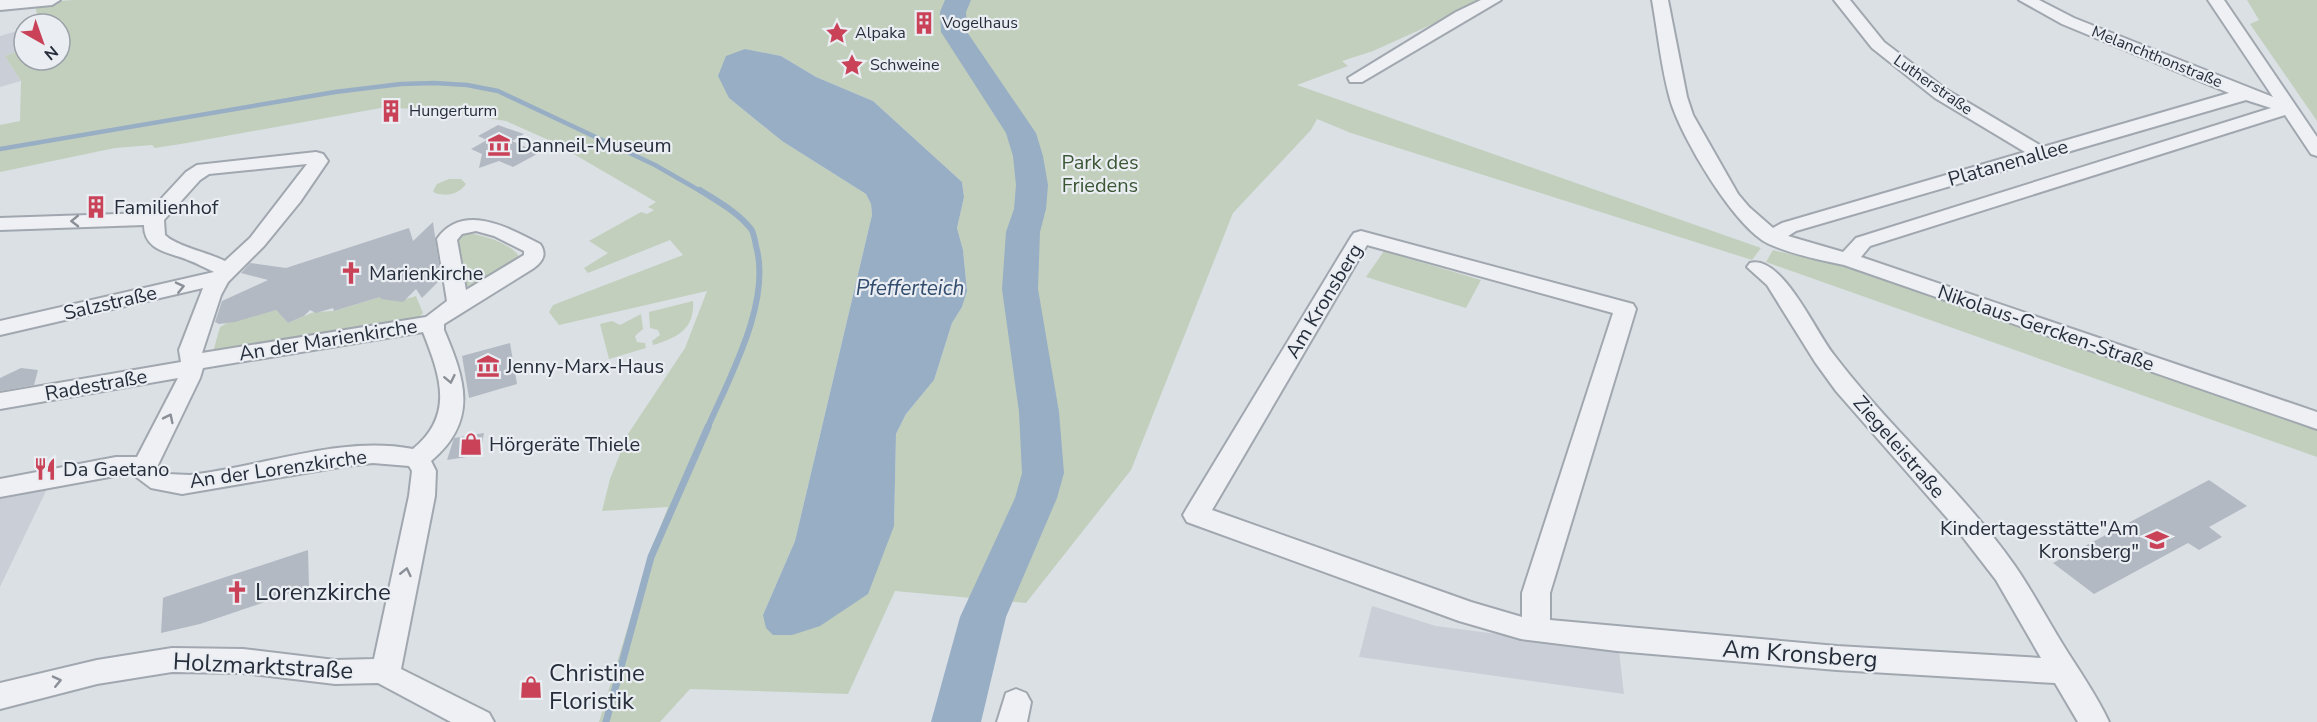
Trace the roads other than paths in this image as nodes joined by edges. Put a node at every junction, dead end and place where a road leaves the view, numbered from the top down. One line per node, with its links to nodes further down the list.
1 (52, 0): 7 (street)
2 (1493, 0): 8 (street)
3 (1660, 0): 15 (street)
4 (1842, 0): 12 (street, Lutherstraße)
5 (2027, 0): 9 (street, Melanchthonstraße)
6 (2216, 0): 10 (street)
7 (0, 5)
8 (1356, 78)
9 (2246, 94): 10 (street, Melanchthonstraße); 12 (street, Platanenallee)
10 (2289, 108): 11 (street); 16 (street, Platanenallee)
11 (2317, 150)
12 (2039, 153): 15 (street, Platanenallee)
13 (154, 219): 14 (street, one-way to 14); 18 (street); 18 (street)
14 (0, 224)
15 (1774, 239): 16 (street, Nikolaus-Gercken-Straße)
16 (1849, 260): 24 (street, Nikolaus-Gercken-Straße)
17 (1757, 267): 30 (street, Ziegeleistraße)
18 (224, 274): 21 (street, Salzstraße, one-way to 18); 22 (street)
19 (458, 304): 19 (street, An der Marienkirche); 20 (street, An der Marienkirche)
20 (433, 323): 22 (street, An der Marienkirche); 25 (street, one-way to 25)
21 (0, 328)
22 (192, 365): 23 (street, Radestraße); 26 (street, one-way to 22)
23 (0, 401)
24 (2317, 421)
25 (417, 459): 26 (street, An der Lorenzkirche); 29 (street, one-way to 25)
26 (144, 468): 27 (street)
27 (0, 489)
28 (1536, 630): 28 (street, Am Kronsberg); 30 (street, Am Kronsberg)
29 (386, 671): 31 (street, Holzmarktstraße, one-way to 29); 32 (street)
30 (2064, 671): 33 (street, Ziegeleistraße)
31 (0, 696)
32 (479, 722)
33 (2094, 722)

